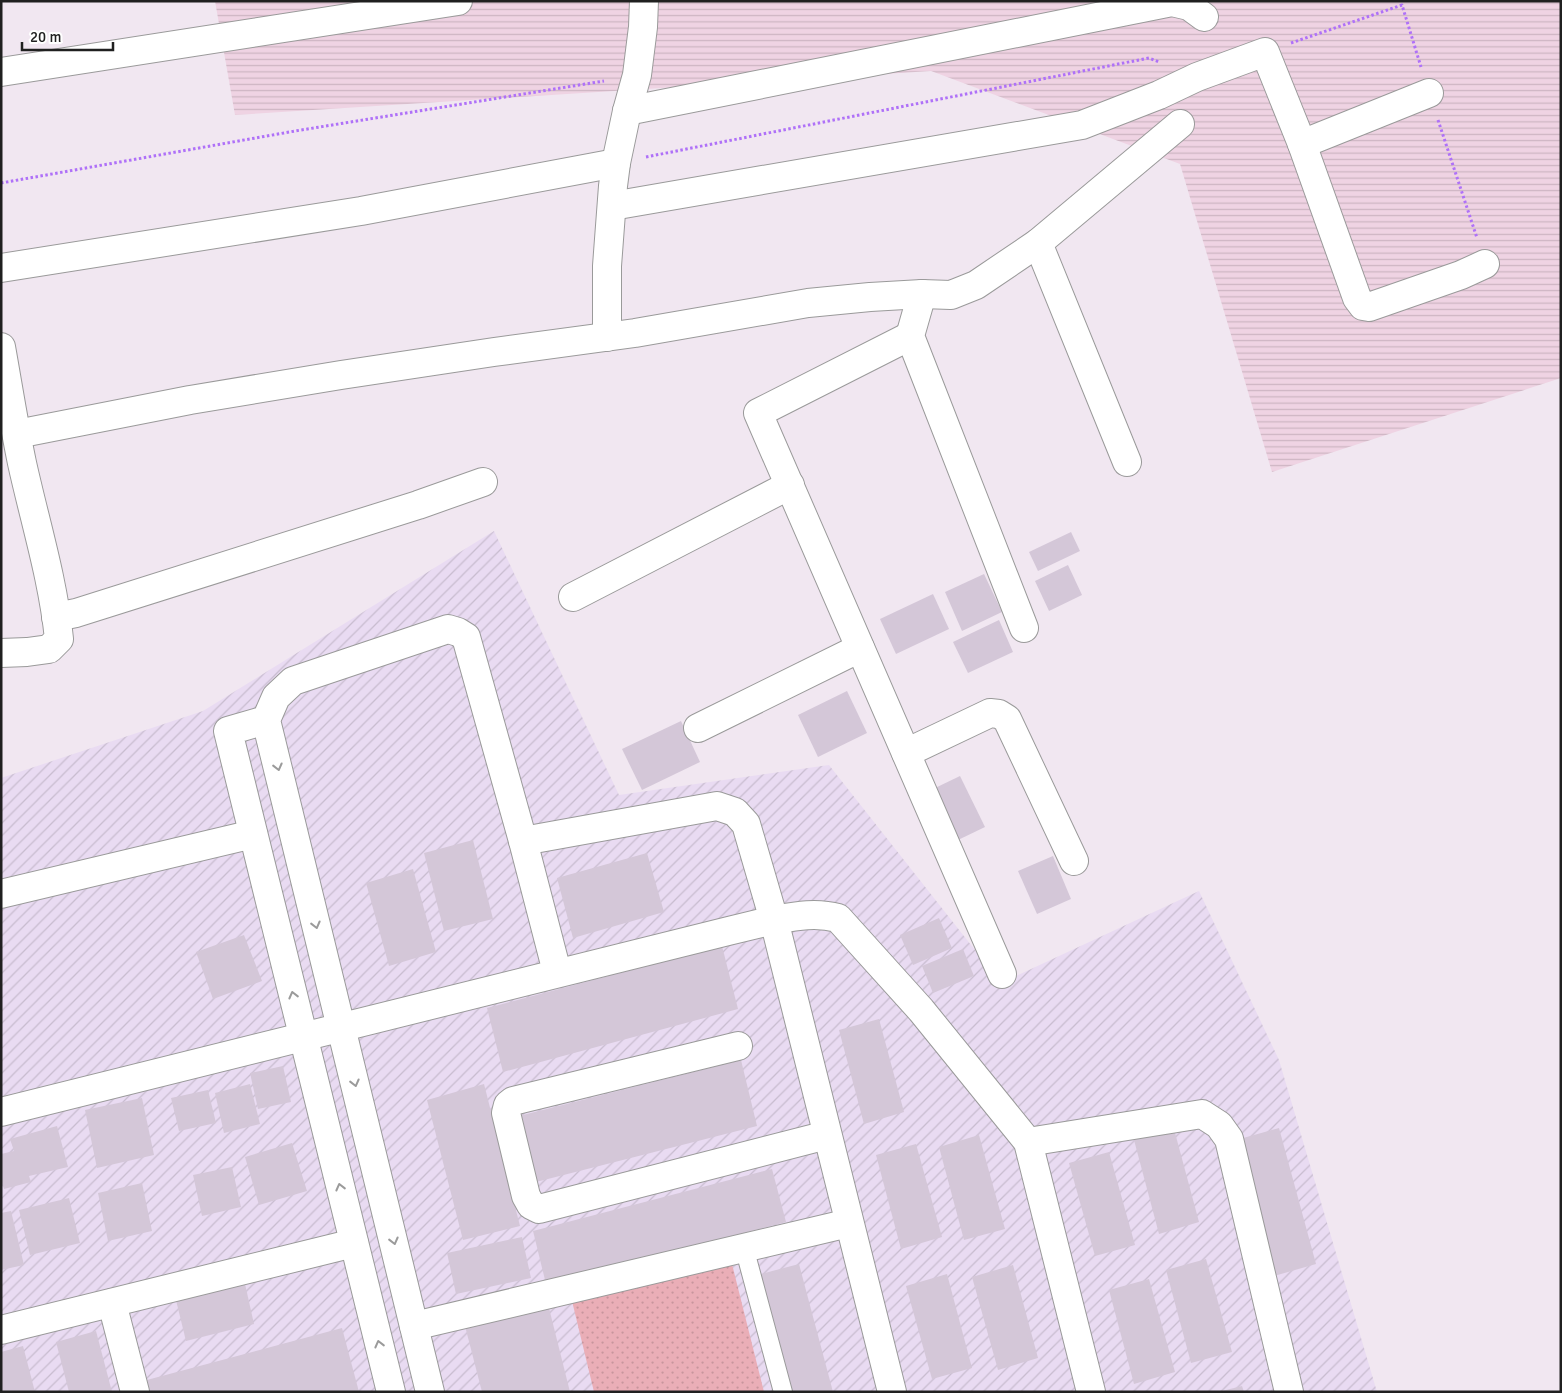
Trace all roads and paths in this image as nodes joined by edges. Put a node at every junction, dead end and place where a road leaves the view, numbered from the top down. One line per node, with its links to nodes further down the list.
1 (458, 1): 4 (street)
2 (644, 1): 5 (street)
3 (1204, 17): 8 (street)
4 (1, 72)
5 (637, 75): 8 (street); 12 (path)
6 (1197, 77): 10 (street); 11 (path); 13 (street)
7 (1429, 93): 10 (street)
8 (627, 110): 11 (street)
9 (1180, 124): 14 (street)
10 (1302, 144): 15 (street)
11 (616, 163): 13 (street); 16 (street)
12 (1, 184)
13 (612, 206): 19 (street)
14 (1038, 243): 17 (street); 22 (street)
15 (1485, 264)
16 (1, 268)
17 (922, 294): 18 (street); 19 (street)
18 (910, 336): 25 (street); 28 (street)
19 (607, 337): 21 (street)
20 (1, 347): 21 (street)
21 (17, 434): 23 (street)
22 (1127, 462)
23 (12, 465): 27 (street)
24 (483, 482): 27 (street)
25 (790, 485): 26 (street); 29 (street)
26 (573, 598)
27 (56, 617): 30 (street)
28 (1024, 628)
29 (860, 648): 32 (street); 33 (street)
30 (1, 653)
31 (266, 720): 34 (street); 35 (street); 41 (street, one-way to 41)
32 (698, 728)
33 (906, 753): 36 (street); 40 (street)
34 (253, 834): 37 (street); 42 (street, one-way to 34)
35 (523, 841): 38 (street); 39 (street)
36 (1074, 861)
37 (1, 894)
38 (774, 920): 39 (street); 45 (street); 46 (street)
39 (557, 972): 41 (street)
40 (1002, 974)
41 (341, 1028): 42 (street); 51 (street, one-way to 51)
42 (303, 1037): 44 (street); 48 (street, one-way to 42)
43 (738, 1046): 45 (street)
44 (1, 1112)
45 (827, 1135): 47 (street)
46 (1028, 1142): 58 (street); 59 (street)
47 (849, 1222): 49 (street); 57 (street)
48 (354, 1243): 50 (street); 54 (street, one-way to 48)
49 (744, 1247): 51 (street); 56 (lane)
50 (112, 1303): 52 (street); 53 (street)
51 (414, 1326): 55 (street)
52 (1, 1330)
53 (135, 1392)
54 (391, 1392)
55 (430, 1392)
56 (783, 1392)
57 (892, 1392)
58 (1090, 1392)
59 (1289, 1392)

